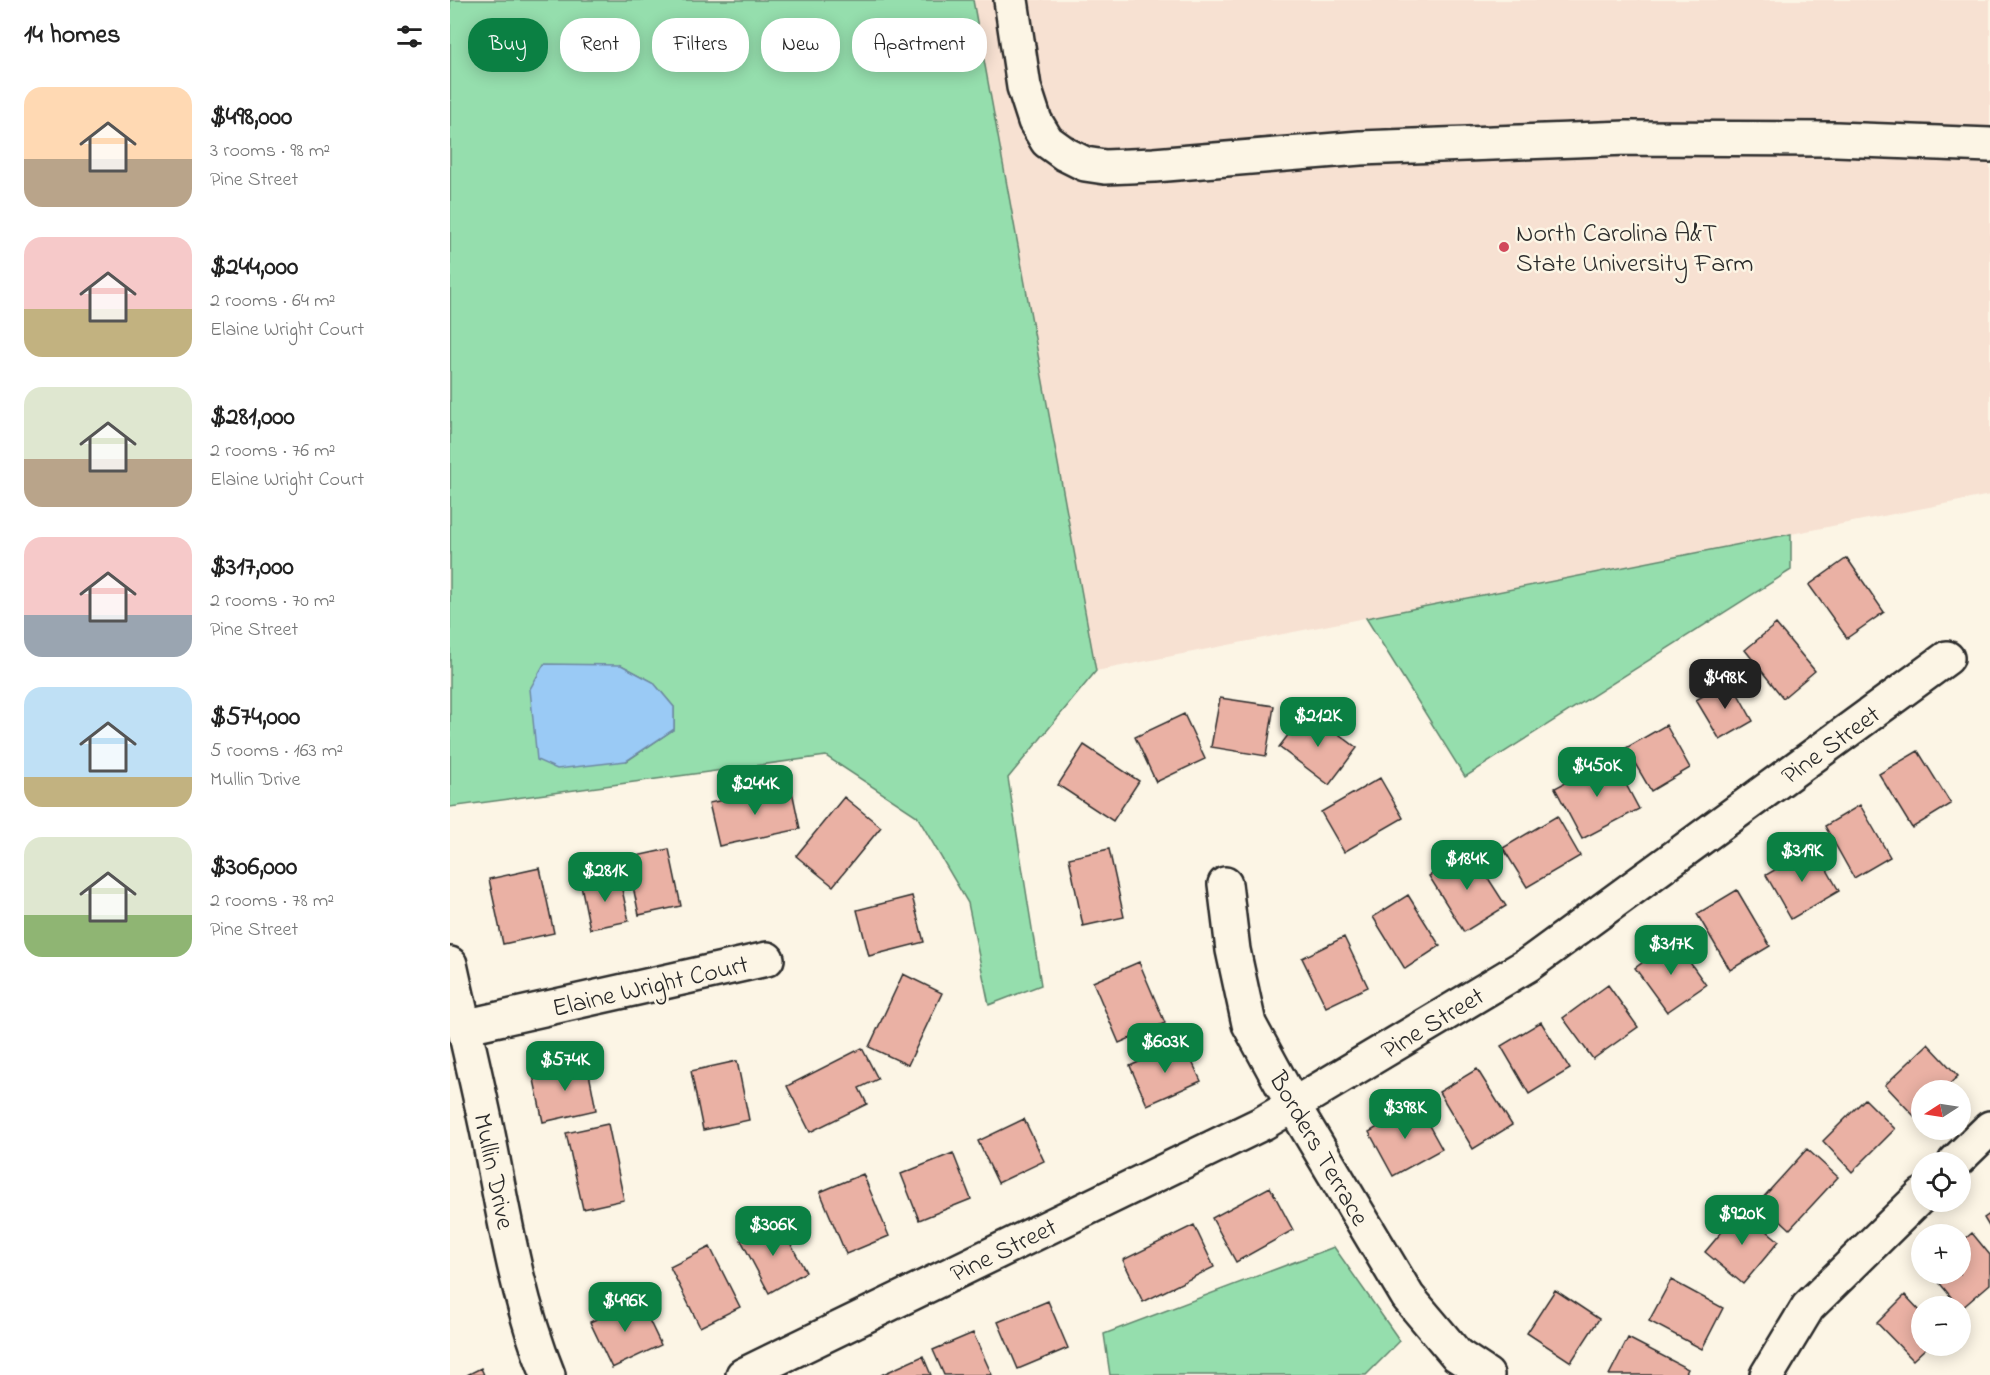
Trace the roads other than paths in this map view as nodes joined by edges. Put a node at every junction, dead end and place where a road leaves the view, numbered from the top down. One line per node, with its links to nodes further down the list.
1 (1011, 0): 2 (street)
2 (1990, 145)
3 (1947, 658): 8 (street, Pine Street)
4 (1225, 884): 8 (street, Borders Terrace)
5 (767, 959): 7 (street, Elaine Wright Court)
6 (450, 964): 7 (street, Mullin Drive)
7 (463, 1027): 12 (street, Mullin Drive)
8 (1293, 1104): 13 (street, Pine Street); 14 (street, Borders Terrace)
9 (1990, 1128): 10 (street)
10 (1965, 1152)
11 (1911, 1206): 15 (street)
12 (548, 1375)
13 (743, 1375)
14 (1488, 1375)
15 (1767, 1375)

